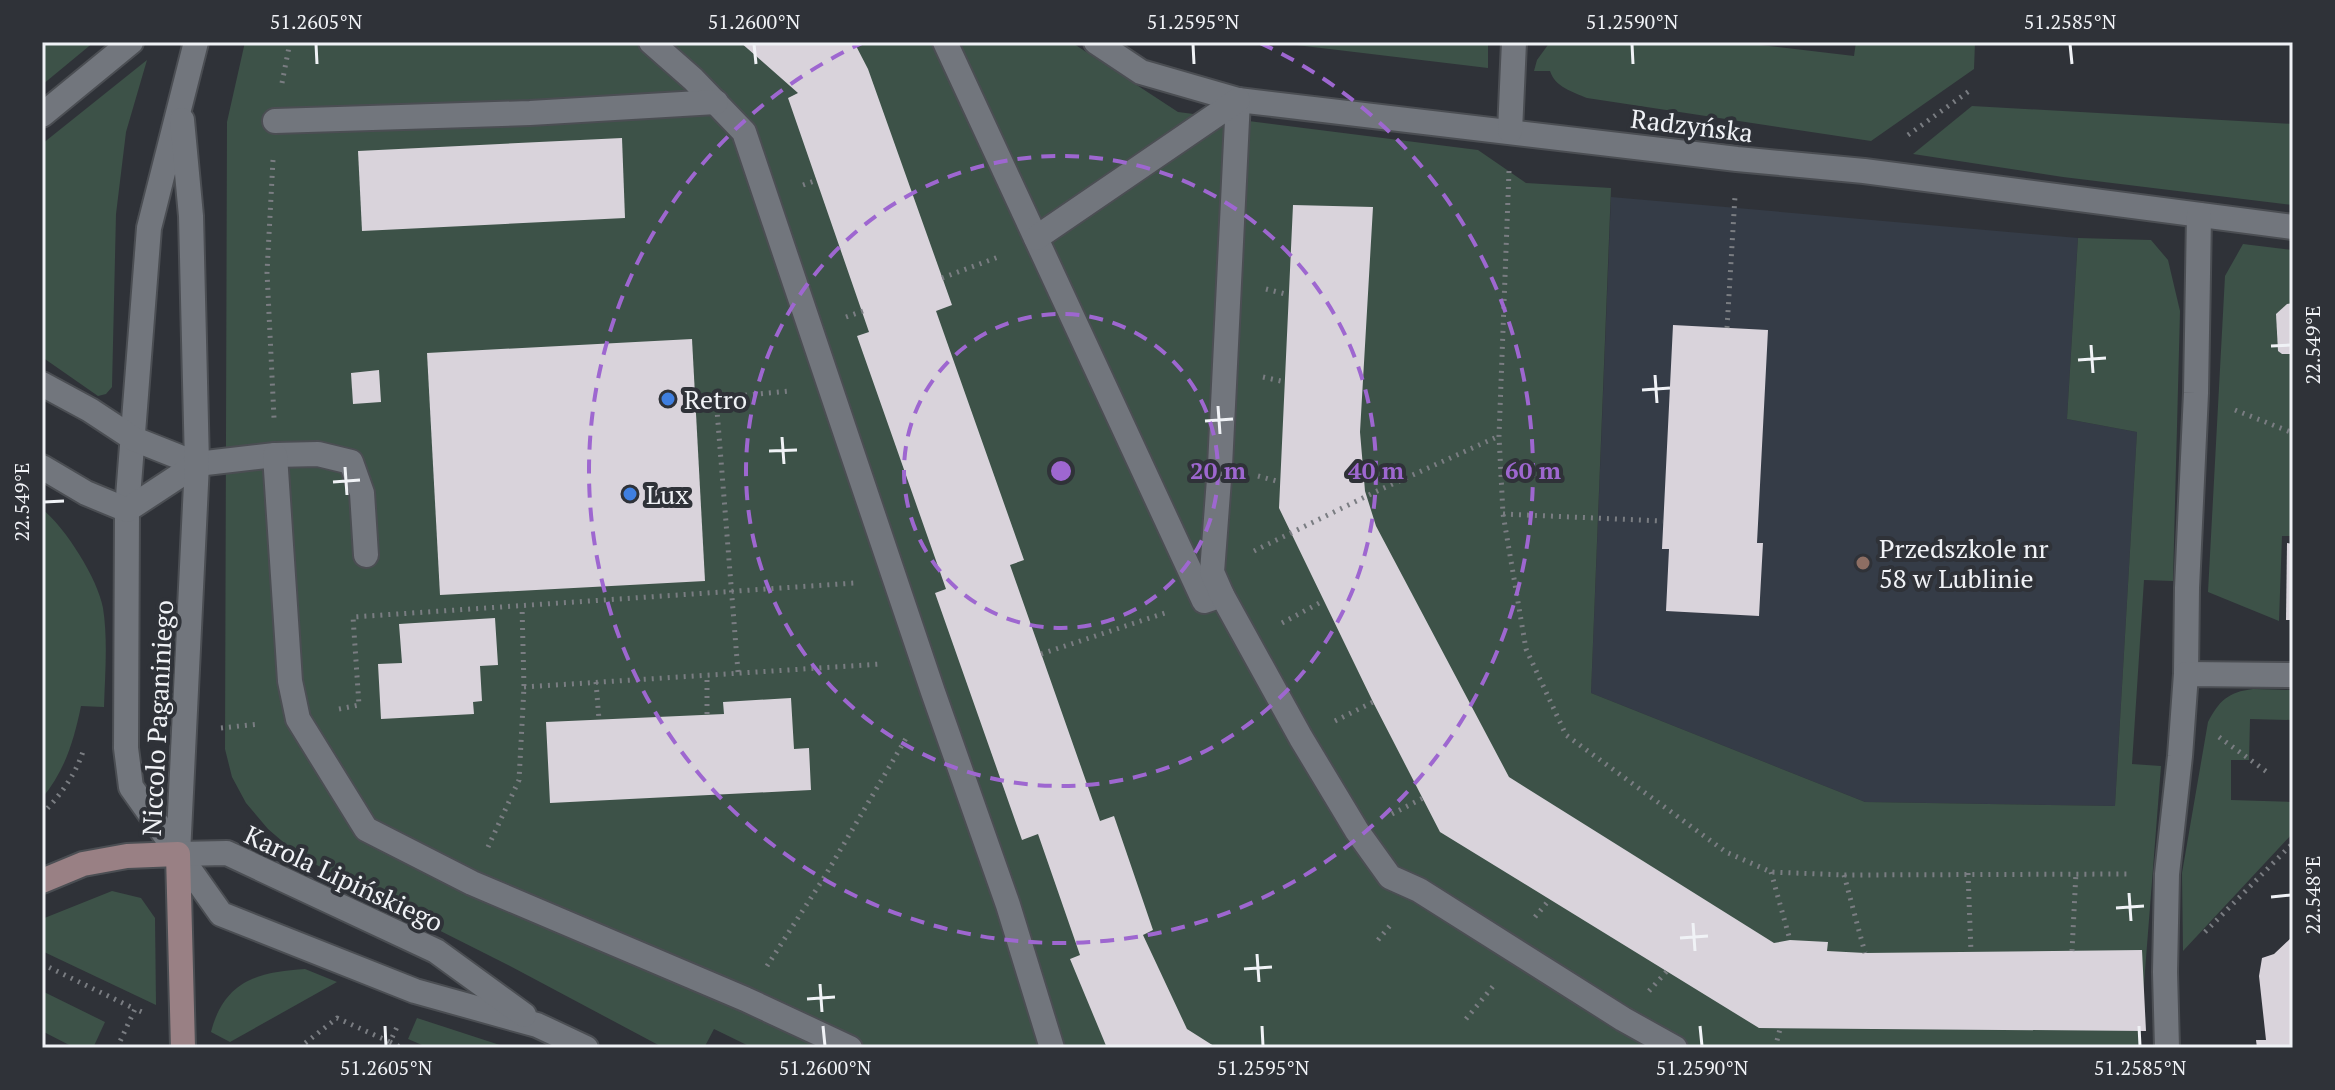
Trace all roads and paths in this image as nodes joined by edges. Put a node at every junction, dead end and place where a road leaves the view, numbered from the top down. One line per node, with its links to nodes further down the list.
1 (131, 42): 12 (street)
2 (196, 42): 9 (street, Niccolo Paganiniego)
3 (290, 42): 13 (path)
4 (651, 42): 11 (street)
5 (945, 42): 19 (street)
6 (1096, 42): 10 (street, Radzyńska)
7 (1514, 42): 14 (street)
8 (1972, 89): 15 (path)
9 (180, 97): 28 (street, Niccolo Paganiniego); 30 (street, Niccolo Paganiniego)
10 (1238, 100): 14 (street, Radzyńska); 19 (street); 39 (street)
11 (716, 102): 13 (street); 24 (street)
12 (42, 115)
13 (275, 121): 29 (path)
14 (1510, 131): 16 (street, Radzyńska); 27 (path)
15 (1908, 136)
16 (1737, 159): 17 (street, Radzyńska); 22 (path)
17 (2199, 215): 18 (street, Radzyńska); 25 (street)
18 (2293, 227)
19 (1036, 238): 39 (street)
20 (1004, 254): 21 (path)
21 (942, 278)
22 (1727, 328)
23 (42, 384): 28 (street)
24 (830, 387): 37 (street); 38 (path)
25 (2196, 393): 26 (path); 44 (street)
26 (2293, 433)
27 (1499, 436): 33 (path); 35 (path)
28 (134, 439): 30 (street); 32 (street, Niccolo Paganiniego)
29 (275, 455): 30 (street); 36 (street); 51 (street)
30 (197, 464): 32 (street); 57 (street, Niccolo Paganiniego)
31 (42, 467): 32 (street)
32 (127, 510): 57 (street, Niccolo Paganiniego)
33 (1503, 514): 34 (path); 58 (path)
34 (1663, 521)
35 (1278, 539)
36 (366, 555)
37 (895, 581): 38 (path); 41 (street)
38 (732, 592): 42 (path); 51 (path)
39 (1213, 598): 40 (path); 80 (street)
40 (1041, 654)
41 (922, 660): 42 (path); 48 (street)
42 (738, 672): 43 (path)
43 (707, 674): 46 (path); 50 (path)
44 (2186, 674): 45 (street); 49 (street)
45 (2293, 675)
46 (596, 682): 47 (path); 52 (path)
47 (524, 687)
48 (933, 692): 70 (path); 79 (street)
49 (2183, 710): 54 (path); 61 (street)
50 (707, 714)
51 (298, 719): 70 (street)
52 (599, 720)
53 (87, 736): 55 (path)
54 (2267, 772)
55 (42, 814)
56 (2293, 843): 69 (path)
57 (178, 854): 63 (main road); 72 (street, Karola Lipińskiego); 72 (street, Karola Lipińskiego); 75 (main road)
58 (1771, 872): 62 (path); 64 (path)
59 (2076, 872): 60 (path); 61 (path); 65 (path)
60 (1968, 873): 62 (path); 66 (path)
61 (2167, 874): 69 (street)
62 (1844, 875): 67 (path)
63 (42, 881)
64 (1790, 940)
65 (2072, 951)
66 (1971, 952)
67 (1865, 953)
68 (42, 964): 71 (path)
69 (2165, 972): 82 (street)
70 (745, 999): 78 (street)
71 (135, 1009)
72 (537, 1025): 77 (street, Karola Lipińskiego)
73 (1780, 1029): 81 (path)
74 (390, 1042): 76 (path)
75 (183, 1048)
76 (402, 1048)
77 (586, 1048)
78 (850, 1048)
79 (1052, 1048)
80 (1675, 1048)
81 (1775, 1048)
82 (2167, 1048)

